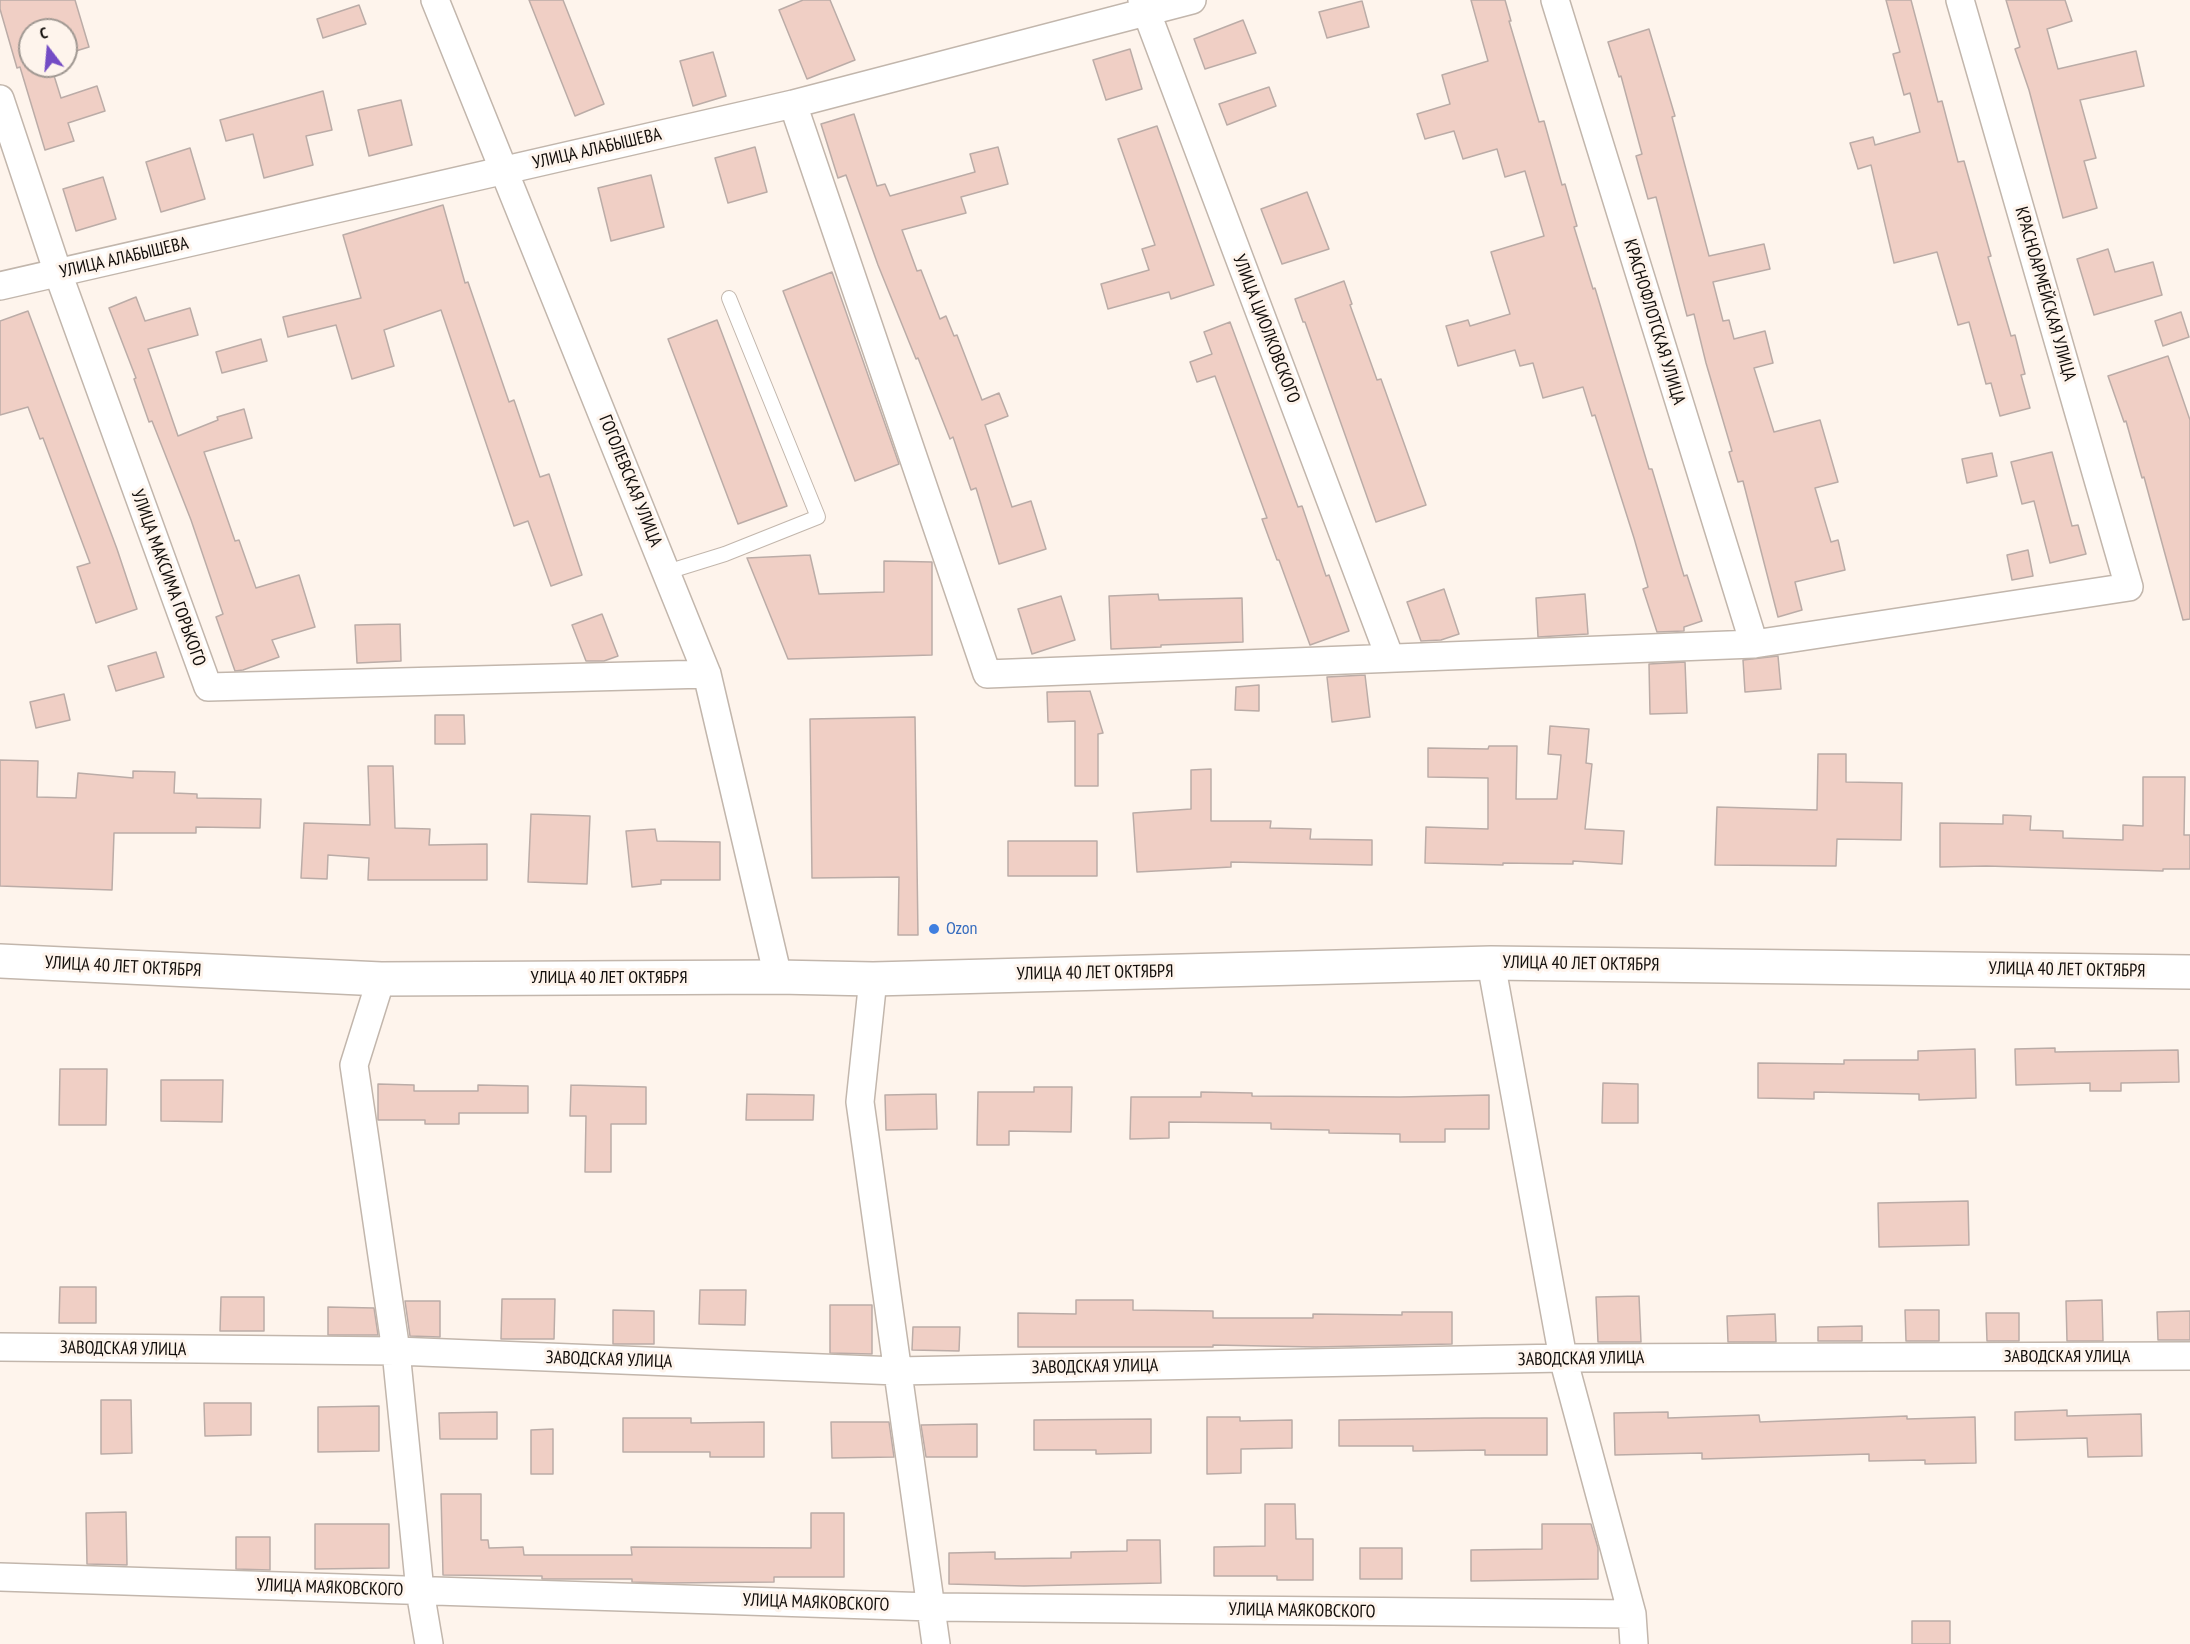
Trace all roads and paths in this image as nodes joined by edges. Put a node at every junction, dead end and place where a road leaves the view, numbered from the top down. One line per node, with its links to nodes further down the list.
1 (435, 0): 8 (street, ГОГОЛЕВСКАЯ УЛИЦА)
2 (1192, 0): 5 (street, УЛИЦА АЛАБЫШЕВА)
3 (1555, 0): 13 (street, КРАСНОФЛОТСКАЯ УЛИЦА)
4 (1960, 0): 13 (street, КРАСНОАРМЕЙСКАЯ УЛИЦА)
5 (1144, 6): 7 (street, УЛИЦА АЛАБЫШЕВА); 14 (street, УЛИЦА ЦИОЛКОВСКОГО)
6 (0, 99): 9 (street, УЛИЦА МАКСИМА ГОРЬКОГО)
7 (793, 104): 8 (street, УЛИЦА АЛАБЫШЕВА); 14 (street)
8 (505, 170): 9 (street, УЛИЦА АЛАБЫШЕВА); 12 (street, ГОГОЛЕВСКАЯ УЛИЦА)
9 (58, 273): 10 (street, УЛИЦА АЛАБЫШЕВА); 15 (street, УЛИЦА МАКСИМА ГОРЬКОГО)
10 (0, 286)
11 (729, 298): 12 (lane)
12 (667, 572): 15 (street, ГОГОЛЕВСКАЯ УЛИЦА)
13 (1754, 644): 14 (street)
14 (1390, 658)
15 (708, 674): 19 (street, ГОГОЛЕВСКАЯ УЛИЦА)
16 (0, 961): 20 (street, УЛИЦА 40 ЛЕТ ОКТЯБРЯ)
17 (1491, 963): 18 (street, УЛИЦА 40 ЛЕТ ОКТЯБРЯ); 21 (street, УЛИЦА 40 ЛЕТ ОКТЯБРЯ); 25 (street)
18 (2190, 972)
19 (778, 977): 20 (street, УЛИЦА 40 ЛЕТ ОКТЯБРЯ); 21 (street, УЛИЦА 40 ЛЕТ ОКТЯБРЯ)
20 (381, 979): 23 (street)
21 (873, 979): 26 (street)
22 (0, 1347): 23 (street, ЗАВОДСКАЯ УЛИЦА)
23 (396, 1352): 26 (street, ЗАВОДСКАЯ УЛИЦА); 28 (street)
24 (2190, 1356): 25 (street, ЗАВОДСКАЯ УЛИЦА)
25 (1563, 1358): 26 (street, ЗАВОДСКАЯ УЛИЦА); 30 (street)
26 (897, 1371): 29 (street)
27 (0, 1577): 28 (street, УЛИЦА МАЯКОВСКОГО)
28 (420, 1591): 29 (street, УЛИЦА МАЯКОВСКОГО); 31 (street)
29 (932, 1607): 30 (street, УЛИЦА МАЯКОВСКОГО); 32 (street)
30 (1632, 1614): 33 (street)
31 (429, 1644)
32 (936, 1644)
33 (1634, 1644)

